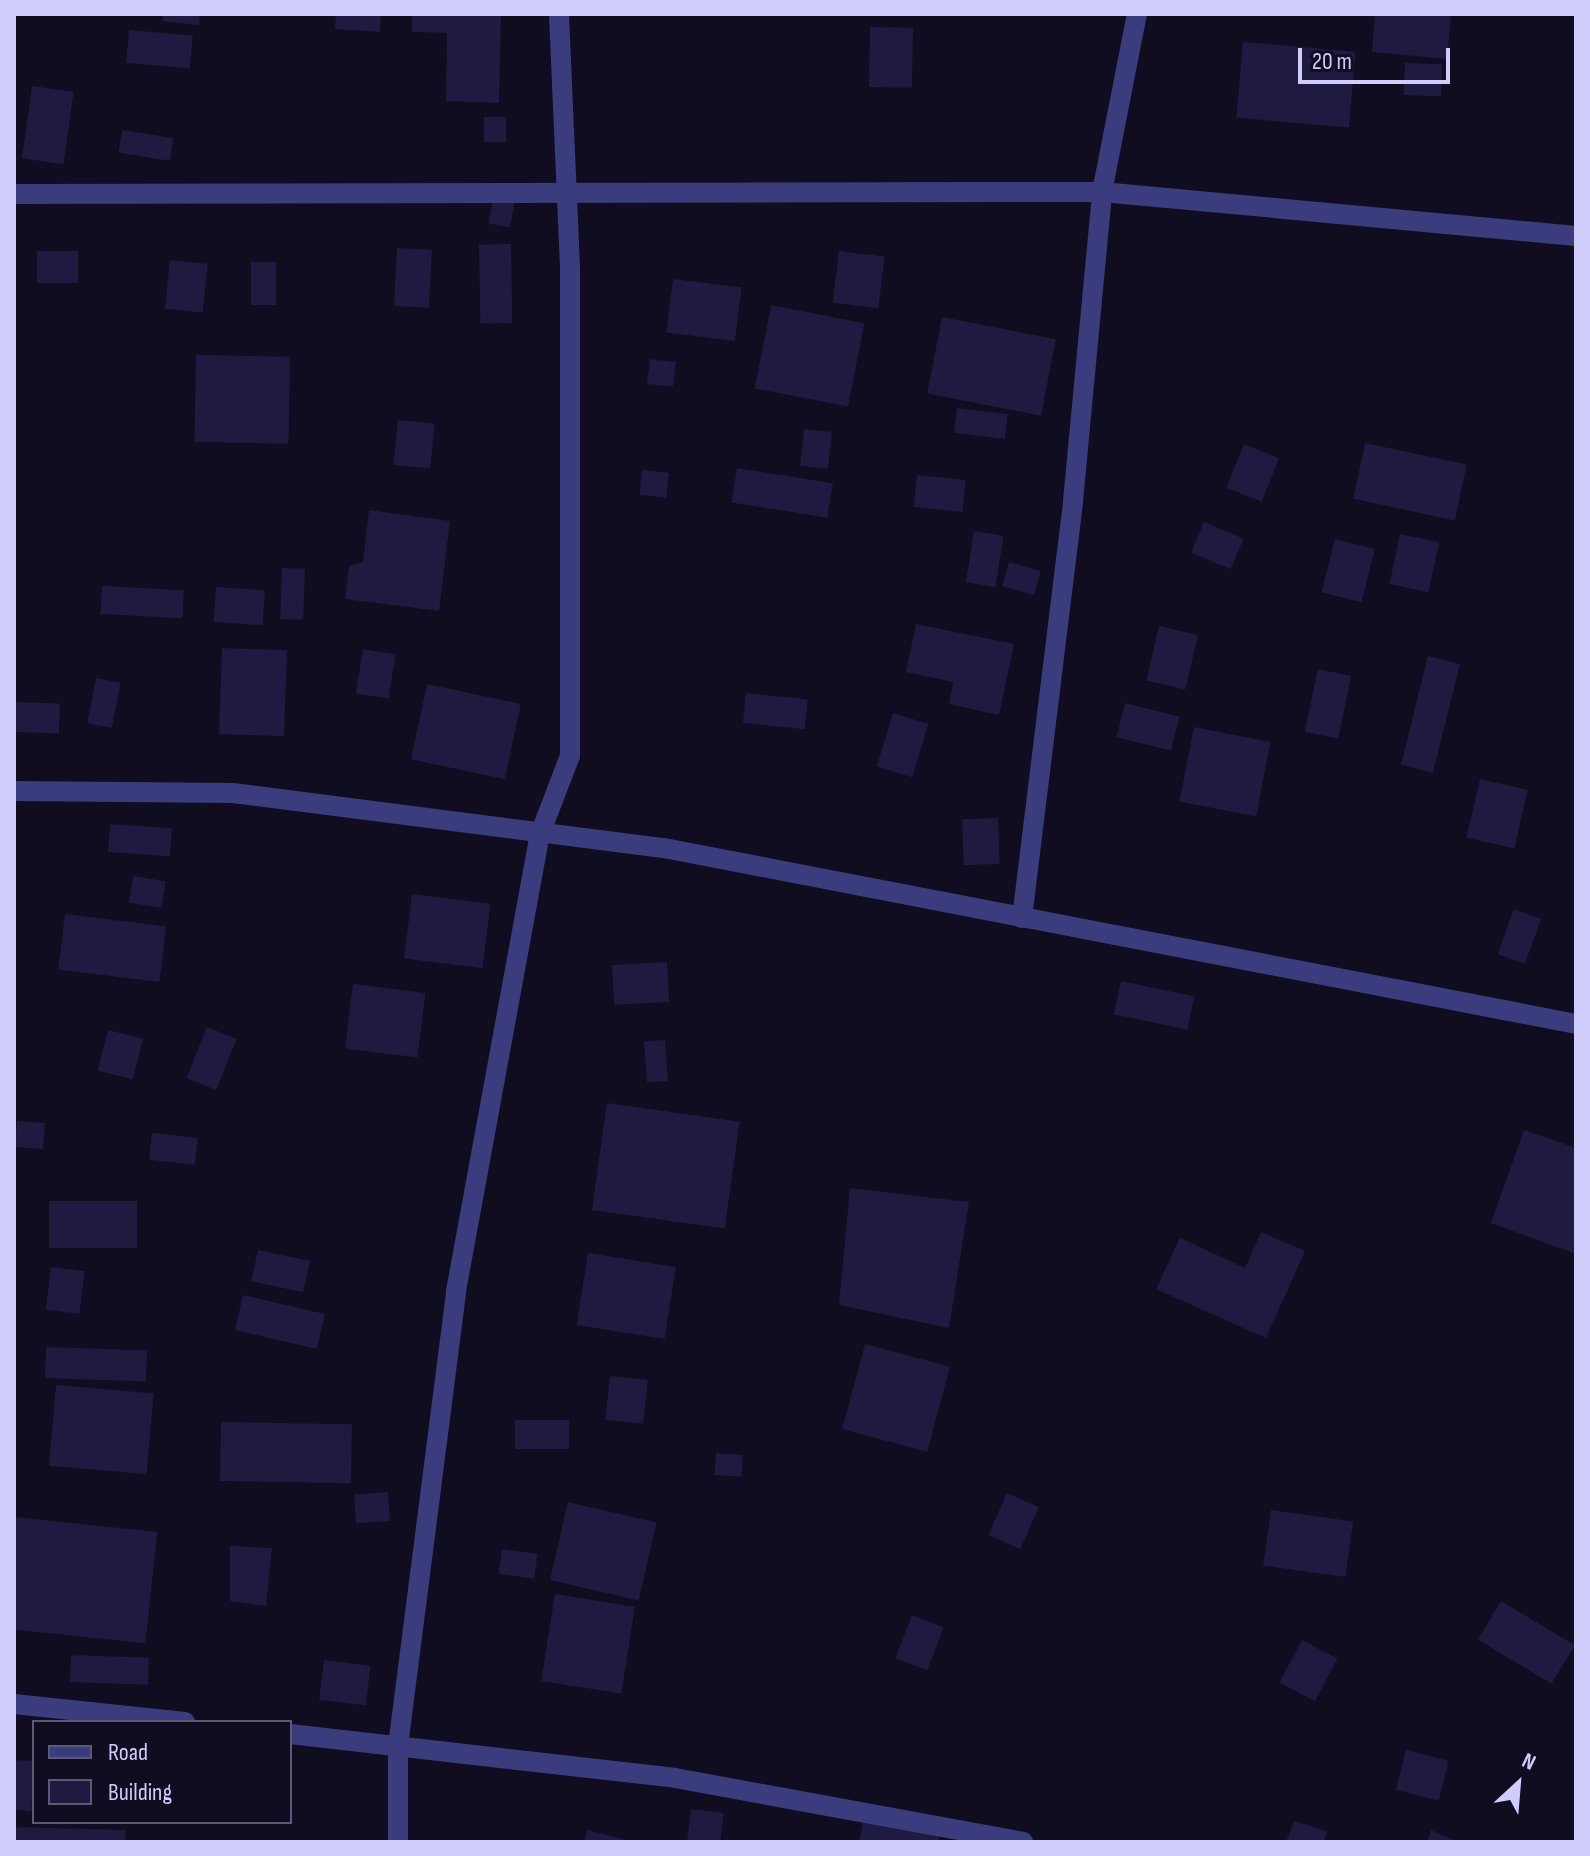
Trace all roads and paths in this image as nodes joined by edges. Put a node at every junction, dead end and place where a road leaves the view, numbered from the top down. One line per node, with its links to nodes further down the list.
1 (559, 14): 3 (street)
2 (1137, 14): 4 (street)
3 (566, 189): 4 (street); 5 (street); 8 (street)
4 (1102, 192): 6 (street); 9 (street)
5 (14, 194)
6 (1576, 236)
7 (14, 791): 8 (street)
8 (540, 834): 9 (street); 14 (street)
9 (1022, 918): 10 (street)
10 (1576, 1024)
11 (14, 1704): 12 (street)
12 (166, 1720)
13 (292, 1734): 14 (street)
14 (398, 1746): 15 (street); 16 (street)
15 (398, 1842)
16 (1023, 1842)

